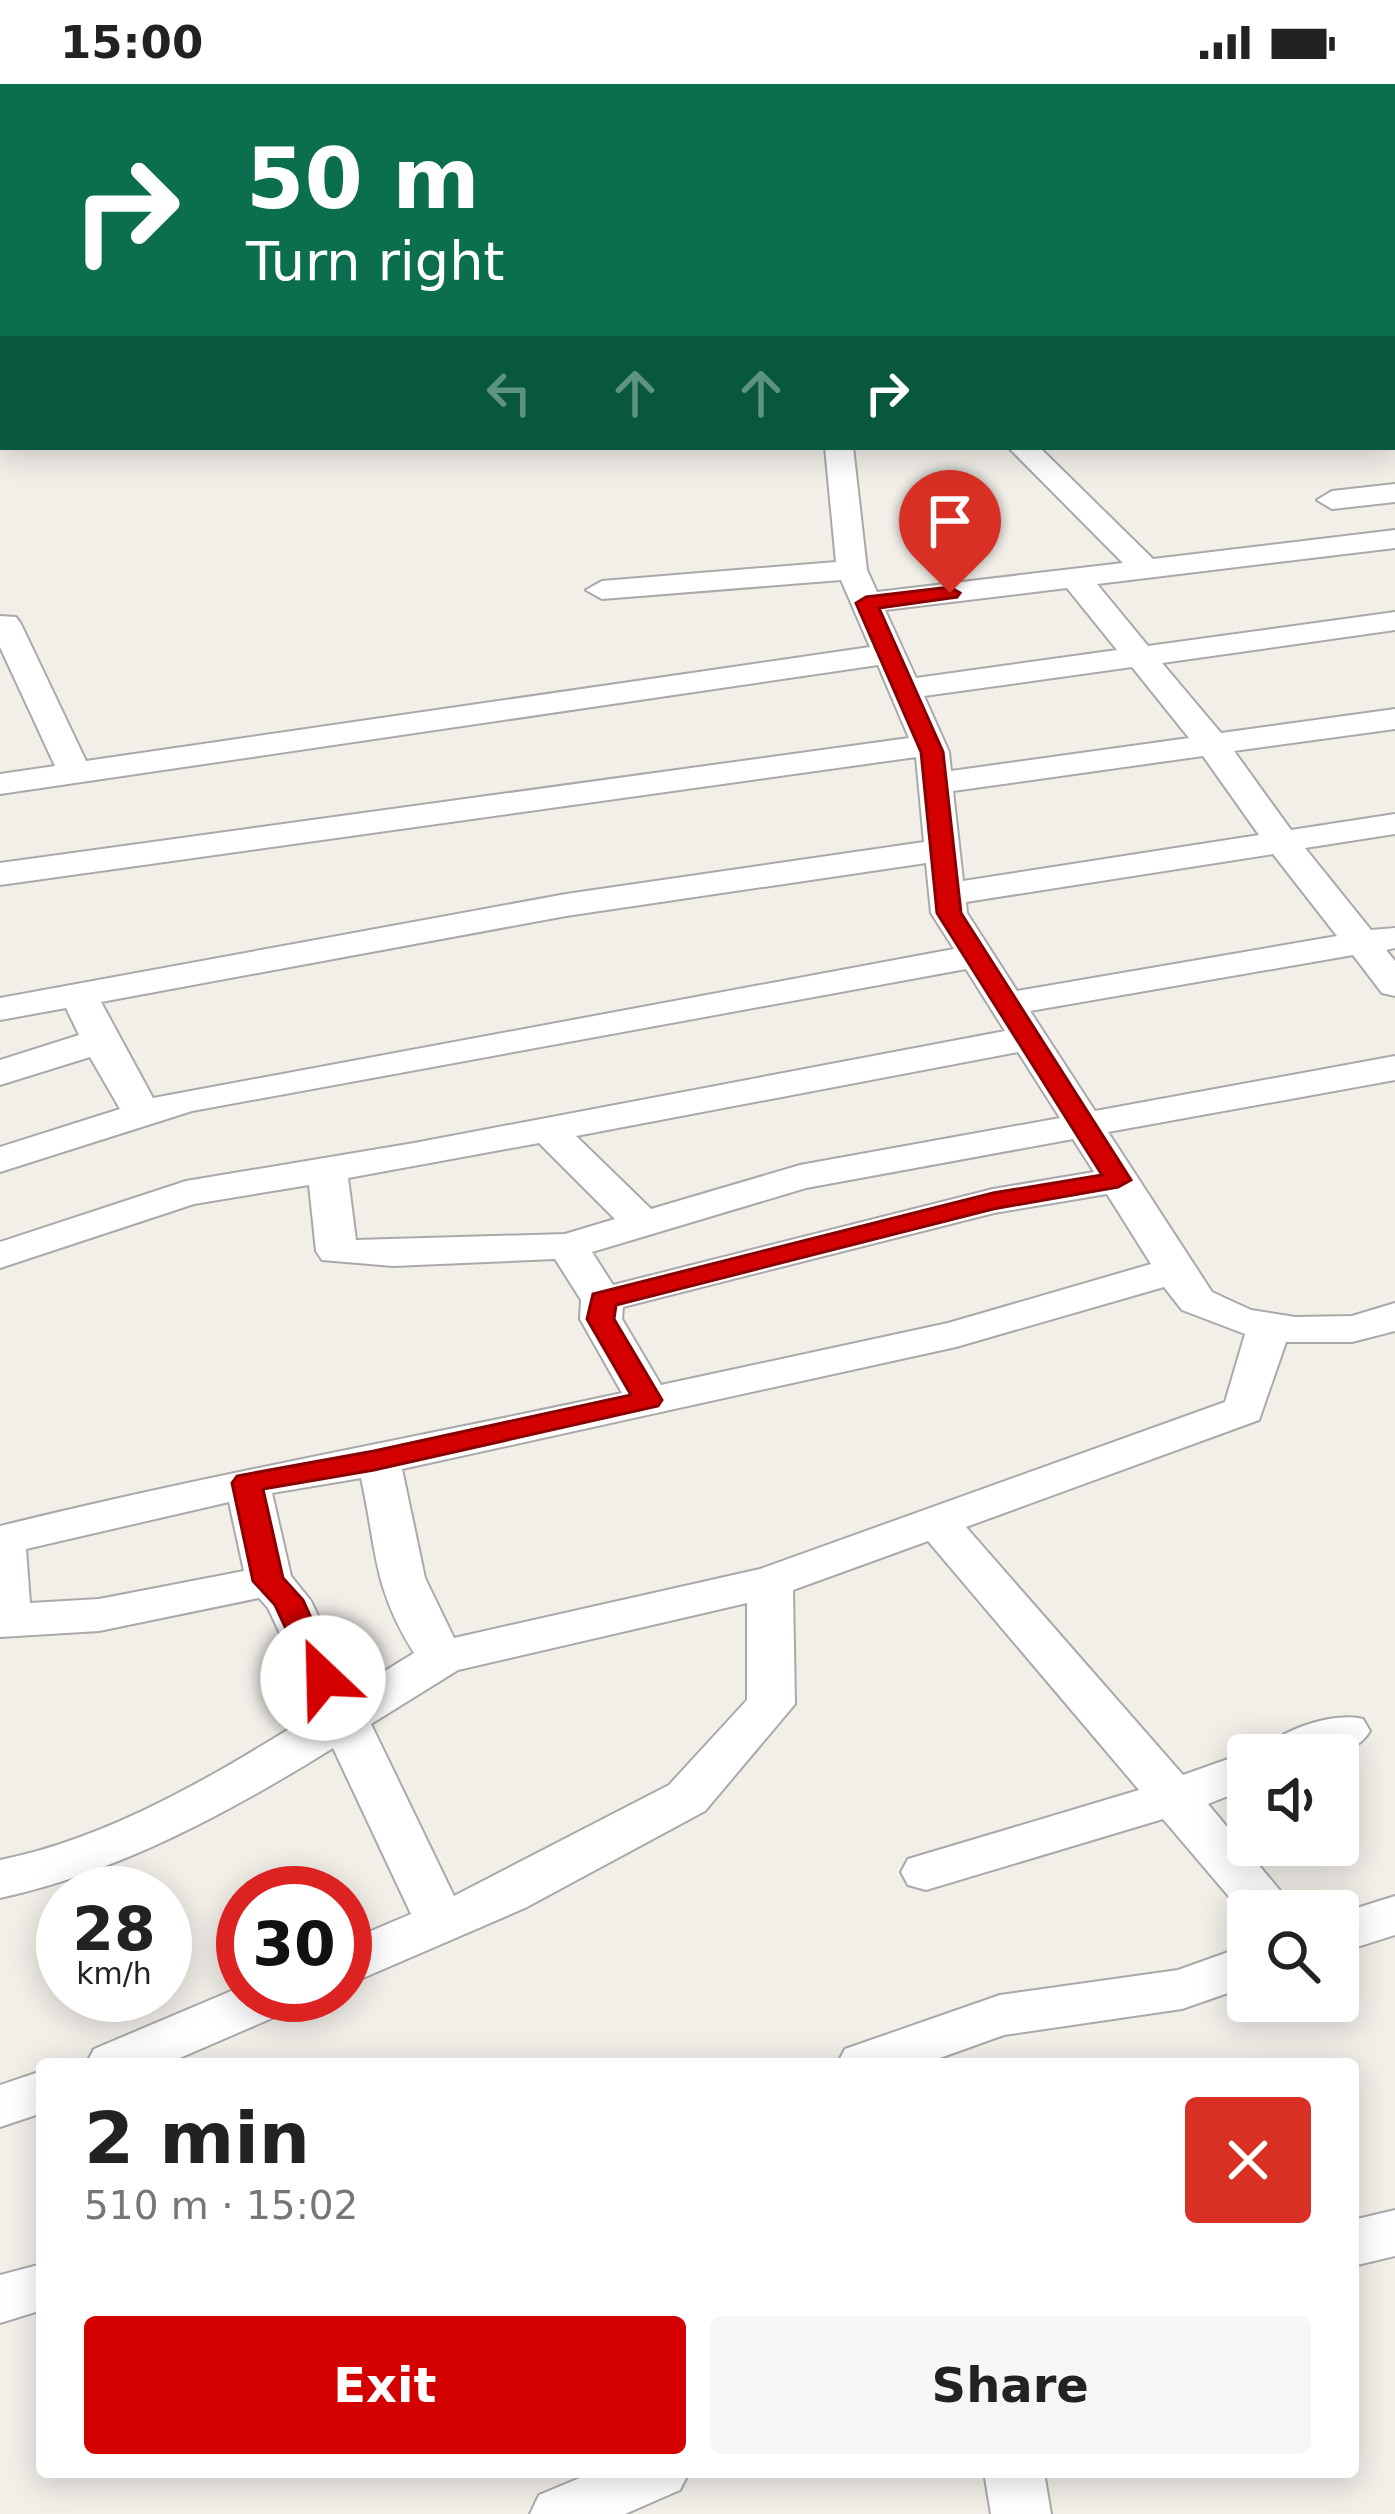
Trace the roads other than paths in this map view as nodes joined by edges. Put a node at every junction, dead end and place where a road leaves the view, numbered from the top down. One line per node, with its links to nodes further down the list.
1 (838, 450): 8 (street)
2 (1025, 450): 6 (street)
3 (1395, 493): 4 (street)
4 (1332, 500)
5 (1395, 539): 6 (street)
6 (1145, 569): 7 (street)
7 (1075, 578): 8 (street); 12 (street)
8 (859, 587): 9 (street); 13 (street)
9 (602, 590)
10 (1395, 621): 12 (street)
11 (4, 625): 17 (street)
12 (1142, 656): 13 (street); 15 (street)
13 (897, 672): 16 (street); 17 (street)
14 (1395, 719): 15 (street)
15 (1212, 744): 18 (street); 21 (street)
16 (929, 745): 18 (street); 23 (street)
17 (75, 773): 19 (street)
18 (935, 783): 22 (street)
19 (0, 784)
20 (1395, 824): 21 (street)
21 (1282, 842): 24 (street); 25 (street)
22 (943, 850): 24 (street); 28 (street)
23 (0, 874)
24 (947, 894): 26 (street)
25 (1381, 940): 27 (street); 29 (street)
26 (976, 956): 29 (street); 35 (street)
27 (1395, 985)
28 (79, 994): 30 (street); 32 (street)
29 (1007, 1004): 31 (street)
30 (0, 1009)
31 (1029, 1038): 36 (street); 37 (street)
32 (100, 1042): 34 (street); 35 (street)
33 (1395, 1068): 36 (street)
34 (0, 1073)
35 (143, 1114): 38 (street)
36 (1085, 1127): 40 (street); 41 (street)
37 (548, 1130): 39 (street); 41 (street)
38 (0, 1160)
39 (326, 1170): 42 (street); 43 (street)
40 (1118, 1180): 44 (street); 45 (street)
41 (643, 1224): 42 (street)
42 (568, 1246): 45 (street)
43 (0, 1256)
44 (1176, 1270): 47 (street); 48 (street)
45 (602, 1300): 48 (street)
46 (1395, 1316): 47 (street)
47 (1268, 1330): 51 (street)
48 (648, 1400): 49 (street)
49 (374, 1461): 50 (street); 56 (street)
50 (247, 1483): 52 (street); 53 (street)
51 (938, 1522): 54 (street); 61 (street)
52 (2, 1537): 55 (street)
53 (268, 1581): 55 (street); 57 (street)
54 (770, 1582): 56 (street); 66 (street)
55 (3, 1620)
56 (442, 1658): 57 (street)
57 (340, 1716): 63 (street); 66 (street)
58 (1346, 1730): 59 (street)
59 (1336, 1734)
60 (1227, 1777): 61 (street)
61 (1177, 1797): 62 (street); 64 (street)
62 (926, 1872)
63 (0, 1879)
64 (1254, 1890)
65 (1395, 1915): 67 (street)
66 (441, 1923): 68 (street)
67 (1359, 1927)
68 (372, 1952)
69 (1227, 1973): 72 (street)
70 (216, 2020): 71 (street)
71 (127, 2058)
72 (881, 2058)
73 (36, 2094): 74 (street)
74 (0, 2106)
75 (1395, 2233): 76 (street)
76 (1359, 2242)
77 (36, 2289): 78 (street)
78 (0, 2299)
79 (645, 2478): 81 (street)
80 (1015, 2478): 82 (street)
81 (560, 2514)
82 (1021, 2514)

